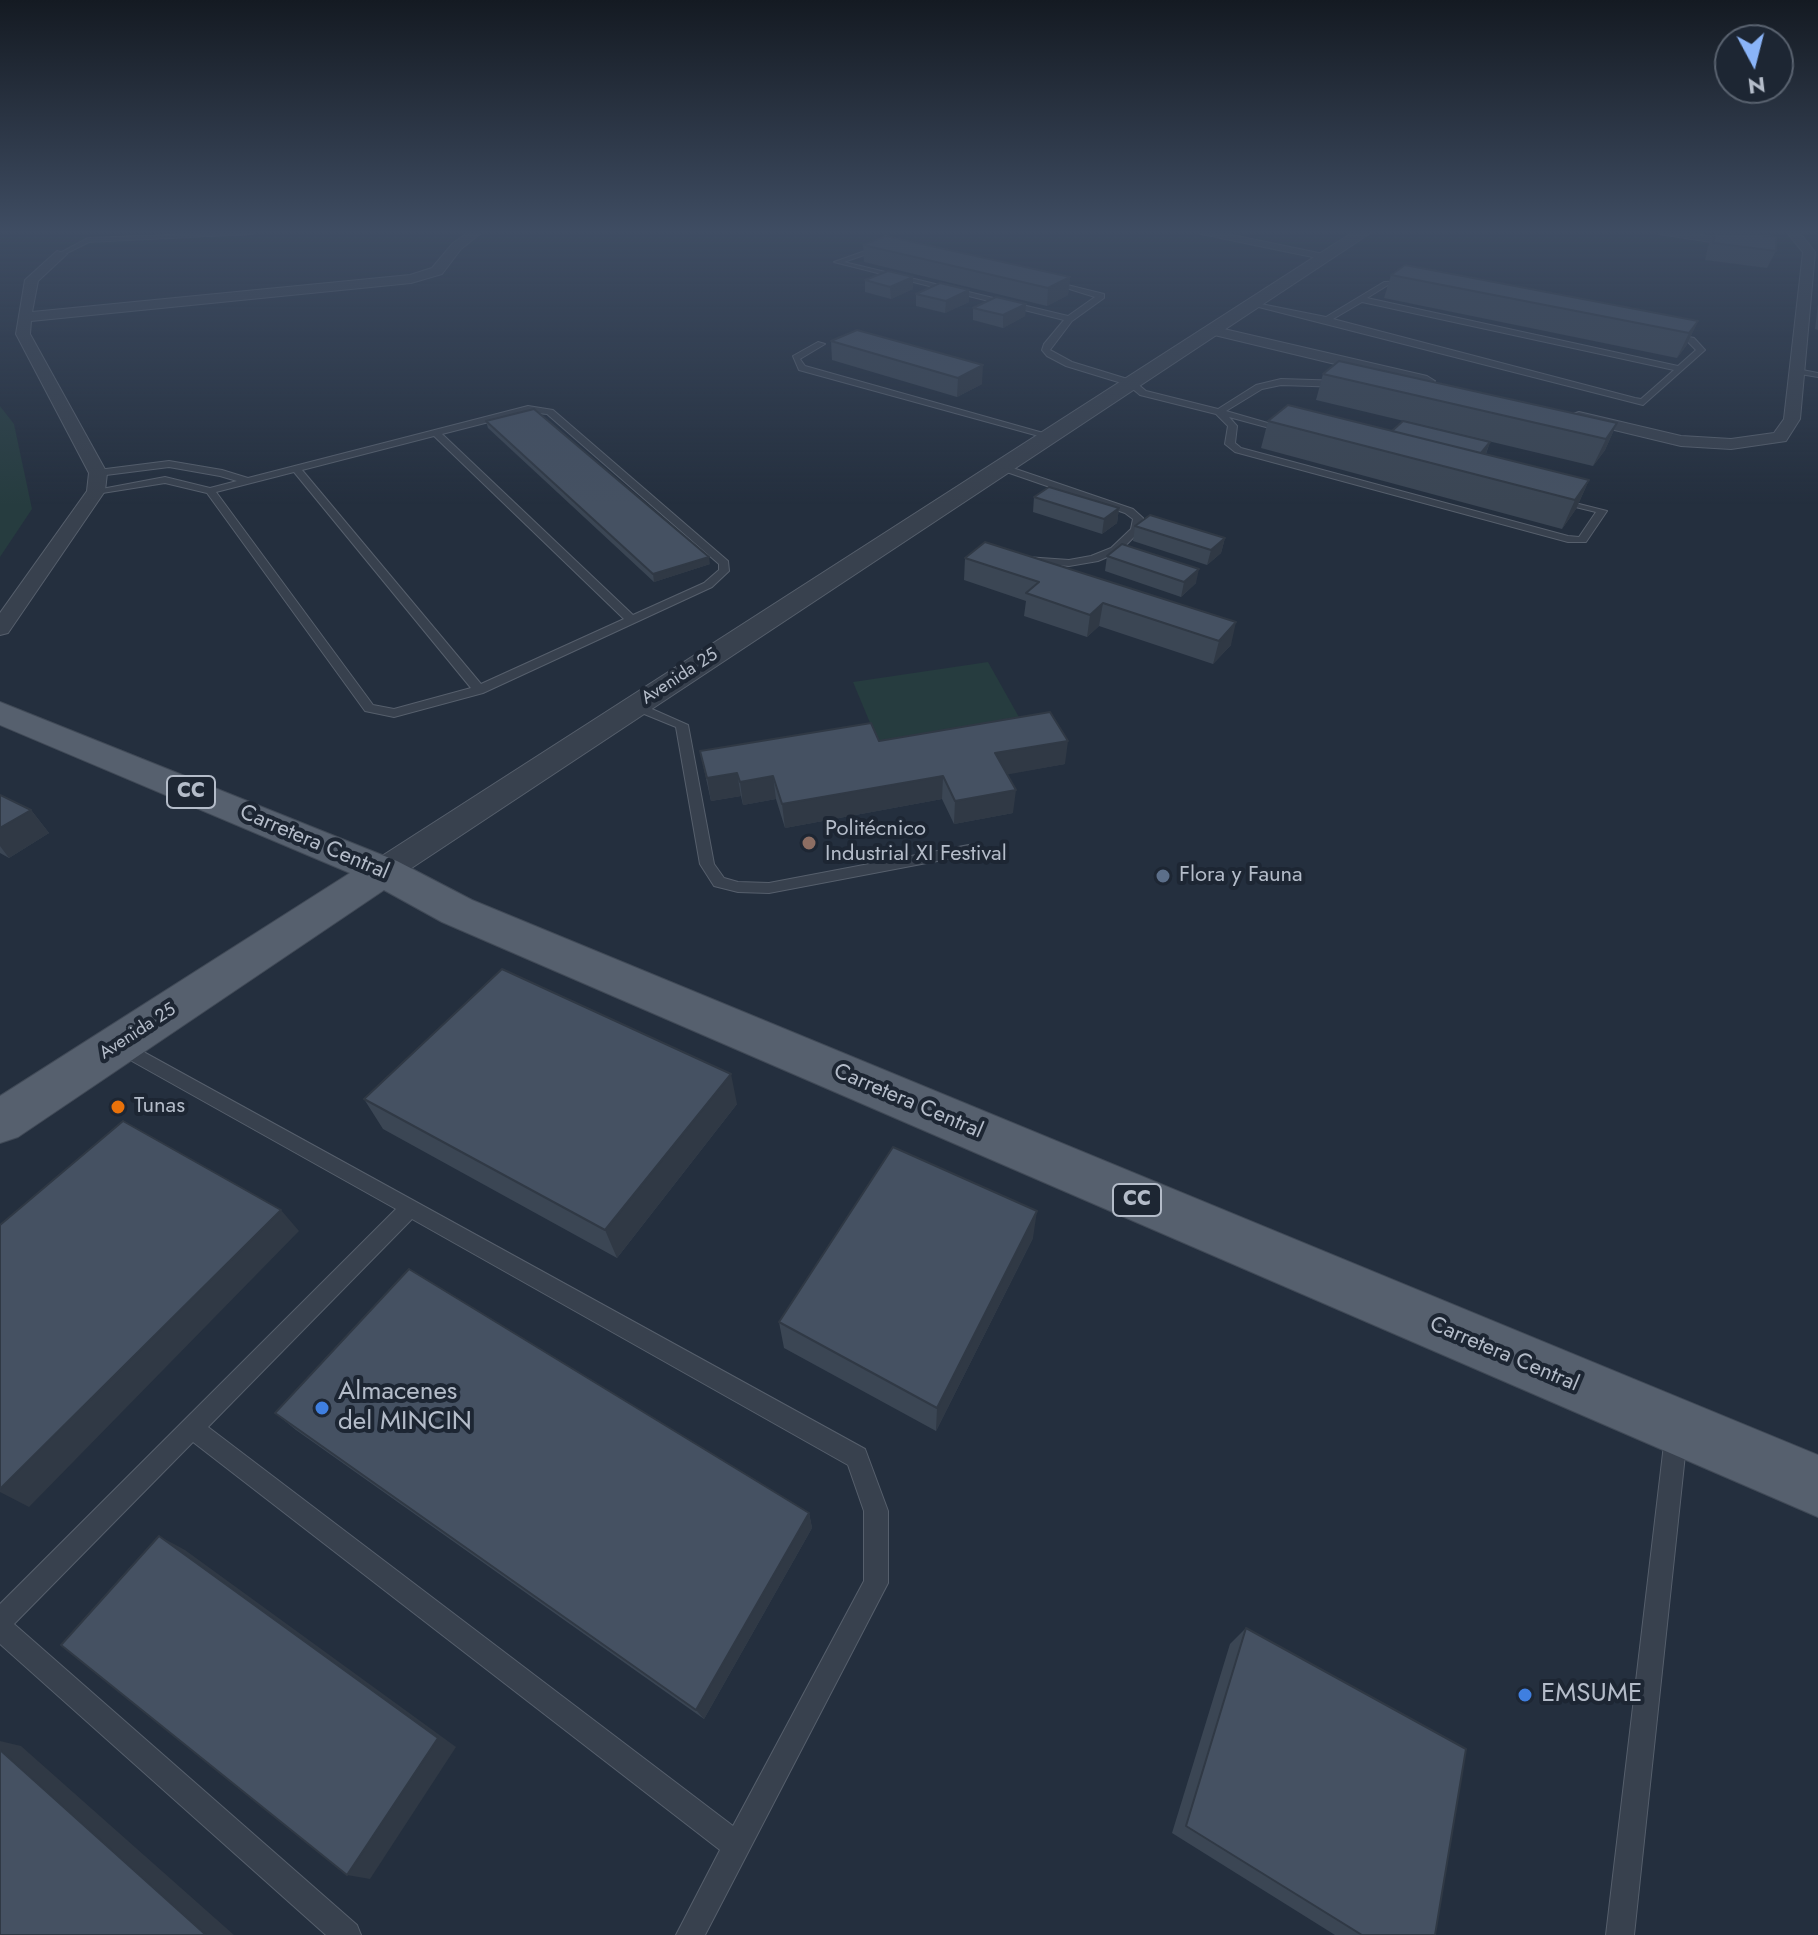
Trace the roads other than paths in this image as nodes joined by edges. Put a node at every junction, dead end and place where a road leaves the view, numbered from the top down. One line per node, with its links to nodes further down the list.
1 (24, 324): 24 (street)
2 (1065, 324): 13 (lane)
3 (1220, 324): 7 (street, Avenida 25)
4 (1343, 324): 10 (lane)
5 (1476, 324): 10 (lane)
6 (1801, 324): 11 (street)
7 (1211, 330): 13 (street, Avenida 25); 14 (street)
8 (1658, 331): 10 (lane)
9 (821, 344): 20 (lane)
10 (1680, 369)
11 (1797, 371): 12 (lane); 17 (street)
12 (1818, 375)
13 (1131, 383): 16 (lane); 20 (street, Avenida 25)
14 (1438, 384)
15 (1353, 386): 16 (lane)
16 (1219, 412): 18 (lane); 26 (lane)
17 (1560, 412)
18 (1296, 432)
19 (436, 433): 22 (lane); 28 (lane); 28 (lane)
20 (1049, 436): 21 (street, Avenida 25)
21 (1001, 467): 27 (lane); 31 (street, Avenida 25)
22 (296, 469): 23 (lane); 30 (lane)
23 (247, 481): 24 (lane); 25 (lane)
24 (97, 482): 25 (lane); 29 (street)
25 (210, 491): 30 (lane)
26 (1541, 495)
27 (1015, 558)
28 (632, 620): 30 (lane)
29 (0, 628)
30 (479, 690)
31 (636, 706): 33 (lane); 34 (street, Avenida 25)
32 (0, 712): 34 (main road, Carretera Central / CC)
33 (974, 849)
34 (383, 871): 35 (main road, Carretera Central / CC); 36 (main road, Avenida 25)
35 (457, 911): 36 (main road); 41 (main road, Carretera Central / CC)
36 (291, 932): 37 (main road, Avenida 25)
37 (118, 1045): 38 (main road, Avenida 25); 39 (lane)
38 (0, 1122)
39 (410, 1208): 40 (lane); 45 (lane)
40 (192, 1428): 43 (lane); 45 (lane)
41 (1677, 1429): 42 (main road, Carretera Central / CC); 48 (lane)
42 (1818, 1486)
43 (0, 1621)
44 (0, 1628): 46 (lane)
45 (737, 1846): 47 (lane)
46 (347, 1935)
47 (690, 1935)
48 (1620, 1935)

